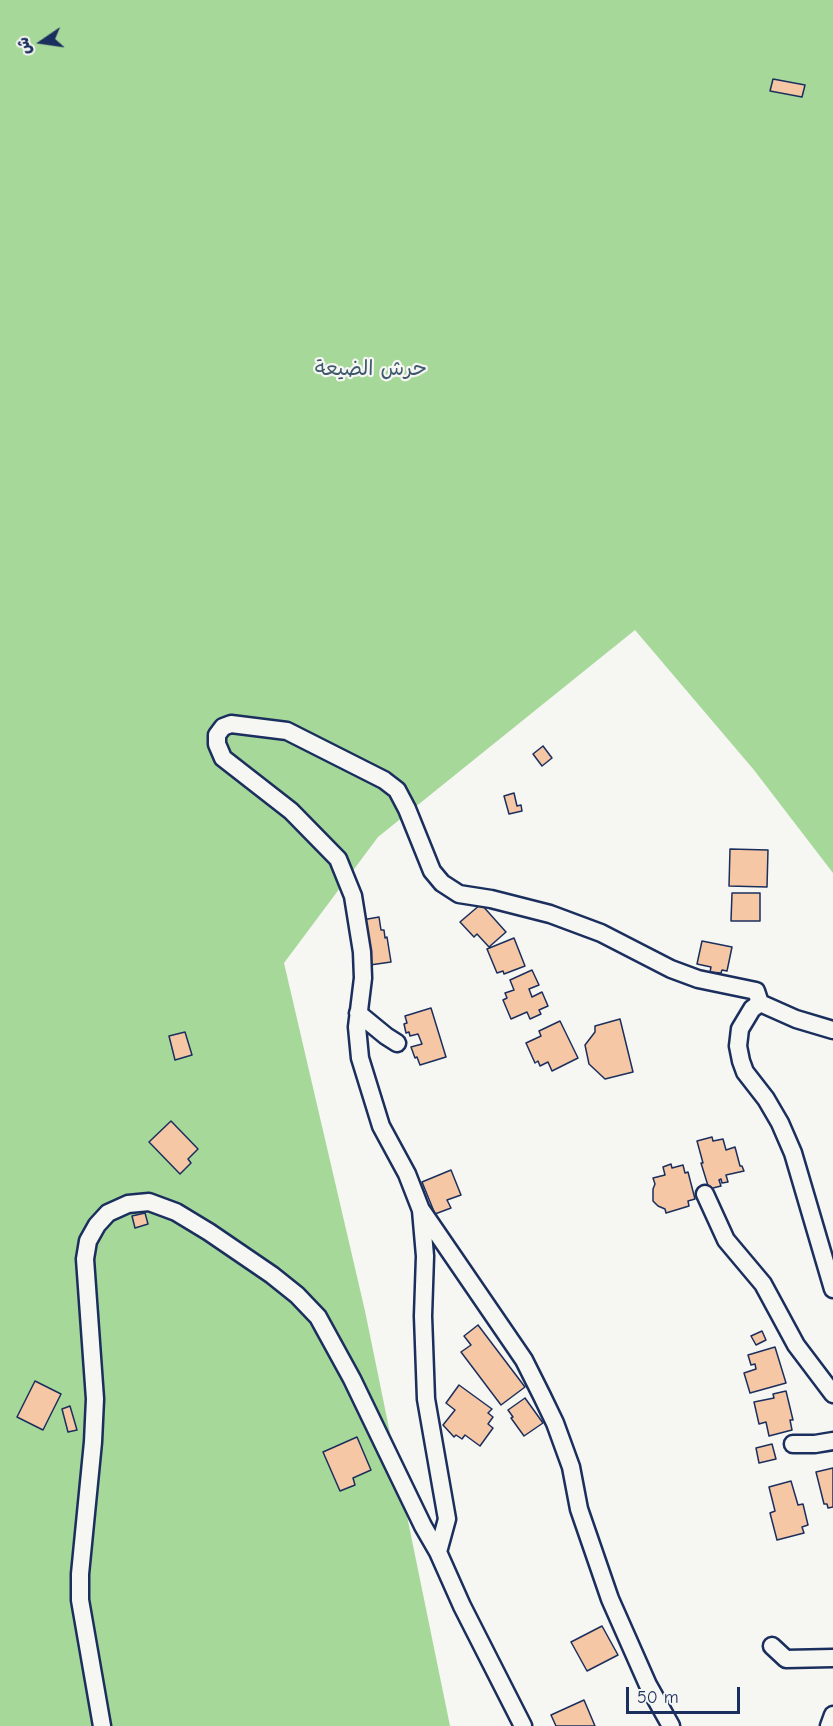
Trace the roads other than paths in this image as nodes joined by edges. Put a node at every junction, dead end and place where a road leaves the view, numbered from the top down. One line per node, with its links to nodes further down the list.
1 (760, 1003): 2 (street); 3 (street); 7 (street)
2 (358, 1013): 4 (street); 6 (street)
3 (833, 1030)
4 (397, 1042)
5 (705, 1194): 8 (street)
6 (421, 1210): 11 (street); 17 (street)
7 (833, 1289)
8 (833, 1394)
9 (833, 1441): 10 (street)
10 (793, 1444)
11 (438, 1552): 15 (street); 16 (street)
12 (772, 1646): 13 (street)
13 (833, 1658)
14 (833, 1715): 18 (street)
15 (102, 1726)
16 (523, 1726)
17 (671, 1726)
18 (829, 1726)

